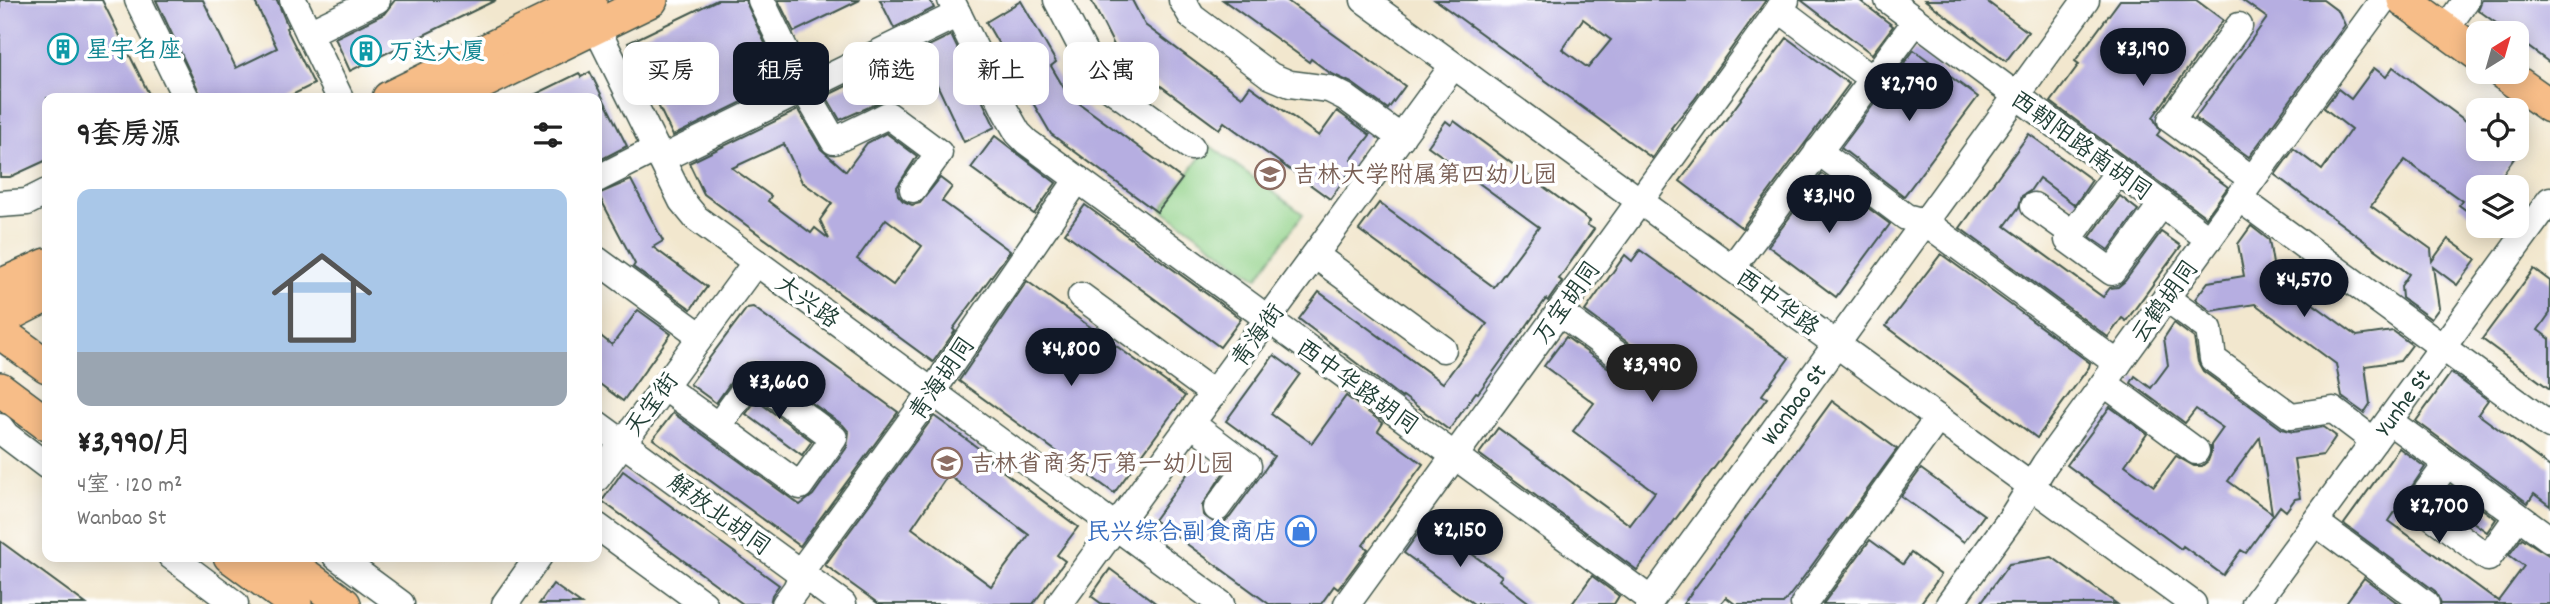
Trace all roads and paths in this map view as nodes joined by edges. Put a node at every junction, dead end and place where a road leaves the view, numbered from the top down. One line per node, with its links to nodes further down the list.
1 (138, 0): 28 (street)
2 (293, 0): 20 (street)
3 (377, 0): 20 (street)
4 (651, 0): 15 (main road)
5 (761, 0): 21 (street)
6 (1057, 0): 37 (street)
7 (1182, 0): 36 (street)
8 (1364, 0): 23 (street, 西中华路)
9 (1888, 0): 17 (street, 西朝阳路南胡同)
10 (2087, 0): 32 (street, Wanbao St)
11 (2384, 0): 44 (street, 云鹤胡同)
12 (2404, 0): 19 (main road)
13 (2466, 0): 19 (street)
14 (1783, 4): 25 (street); 47 (street, 万宝胡同)
15 (588, 7): 27 (main road); 30 (main road); 39 (street, 大兴路)
16 (955, 7): 24 (street); 42 (street, 西中华路胡同)
17 (1916, 21): 25 (street); 32 (street, 西朝阳路南胡同)
18 (2239, 26): 44 (street)
19 (2445, 30): 22 (main road)
20 (309, 33): 29 (street)
21 (781, 42)
22 (2466, 45)
23 (1453, 66): 36 (street, 青海街); 47 (street, 西中华路)
24 (829, 75)
25 (1872, 79): 38 (street)
26 (2519, 84): 35 (main road)
27 (491, 89): 31 (main road)
28 (184, 93)
29 (338, 93)
30 (400, 93)
31 (473, 93)
32 (2016, 97): 40 (street, 西朝阳路南胡同); 51 (street, Wanbao St)
33 (768, 105): 39 (street)
34 (813, 105): 43 (street)
35 (2550, 106)
36 (1401, 138): 54 (street, 青海街)
37 (1191, 147)
38 (1818, 152): 51 (street); 58 (street)
39 (659, 154): 41 (street); 55 (street, 大兴路)
40 (2118, 172): 49 (street, 西朝阳路南胡同); 52 (street)
41 (602, 177)
42 (1078, 179): 65 (street, 西中华路胡同); 76 (street, 青海胡同)
43 (913, 189)
44 (2246, 189): 53 (street, 云鹤胡同); 69 (street)
45 (42, 194): 48 (street)
46 (2550, 200): 69 (street, Yunhe St)
47 (1640, 201): 58 (street, 西中华路); 63 (street, 万宝胡同)
48 (0, 204)
49 (2162, 204): 52 (street); 53 (street, 西朝阳路南胡同)
50 (2035, 206): 52 (street)
51 (1925, 222): 68 (street, Wanbao St); 73 (street)
52 (2072, 233)
53 (2209, 239): 62 (street, 云鹤胡同)
54 (1315, 256): 65 (street, 青海街); 70 (street)
55 (755, 262): 67 (street, 天宝街); 76 (street, 大兴路)
56 (602, 264): 67 (street)
57 (42, 267): 59 (main road)
58 (1732, 268): 68 (street, 西中华路)
59 (0, 286)
60 (1081, 296): 77 (street)
61 (42, 297): 64 (main road)
62 (2166, 298): 73 (street, 云鹤胡同); 84 (street)
63 (1559, 312): 72 (street); 88 (street, 万宝胡同)
64 (0, 318)
65 (1268, 319): 77 (street, 青海街); 88 (street, 西中华路胡同)
66 (0, 332): 71 (main road)
67 (701, 336): 74 (street, 天宝街)
68 (1836, 344): 78 (street, 西中华路); 105 (street, Wanbao St)
69 (2442, 347): 82 (street); 84 (street, Yunhe St)
70 (1443, 349)
71 (42, 362)
72 (1640, 371)
73 (2110, 374): 87 (street); 92 (street, 云鹤胡同)
74 (664, 387): 81 (street); 86 (street, 天宝街)
75 (0, 389): 79 (main road)
76 (932, 392): 96 (street, 大兴路); 104 (street, 青海胡同)
77 (1213, 394): 80 (street, 青海街)
78 (1938, 418): 92 (street, 西中华路); 117 (street)
79 (42, 420)
80 (1192, 424): 93 (street); 96 (street, 青海街)
81 (718, 426)
82 (2550, 426)
83 (602, 428): 86 (street, 解放北胡同)
84 (2381, 431): 90 (street); 95 (street, Yunhe St)
85 (2, 432): 89 (street)
86 (623, 443): 91 (street, 天宝街); 104 (street, 解放北胡同)
87 (2196, 451)
88 (1454, 456): 105 (street, 西中华路胡同); 116 (street, 万宝胡同)
89 (42, 462)
90 (2447, 464): 94 (street); 94 (street)
91 (602, 471)
92 (2031, 486): 118 (street, 云鹤胡同); 119 (street, 西中华路)
93 (1217, 508)
94 (2518, 516): 98 (street)
95 (2315, 522): 120 (street, Yunhe St); 121 (street)
96 (1116, 527): 114 (street, 青海街); 115 (street, 大兴路)
97 (602, 530): 111 (street)
98 (2550, 539)
99 (179, 562): 106 (street)
100 (238, 562): 107 (main road)
101 (287, 562): 108 (main road)
102 (344, 562): 109 (street)
103 (535, 562): 110 (street)
104 (802, 574): 112 (street, 青海胡同); 113 (street, 解放北胡同)
105 (1649, 602)
106 (236, 604)
107 (295, 604)
108 (344, 604)
109 (401, 604)
110 (505, 604)
111 (704, 604)
112 (785, 604)
113 (843, 604)
114 (1059, 604)
115 (1221, 604)
116 (1347, 604)
117 (1804, 604)
118 (1949, 604)
119 (2193, 604)
120 (2255, 604)
121 (2426, 604)

